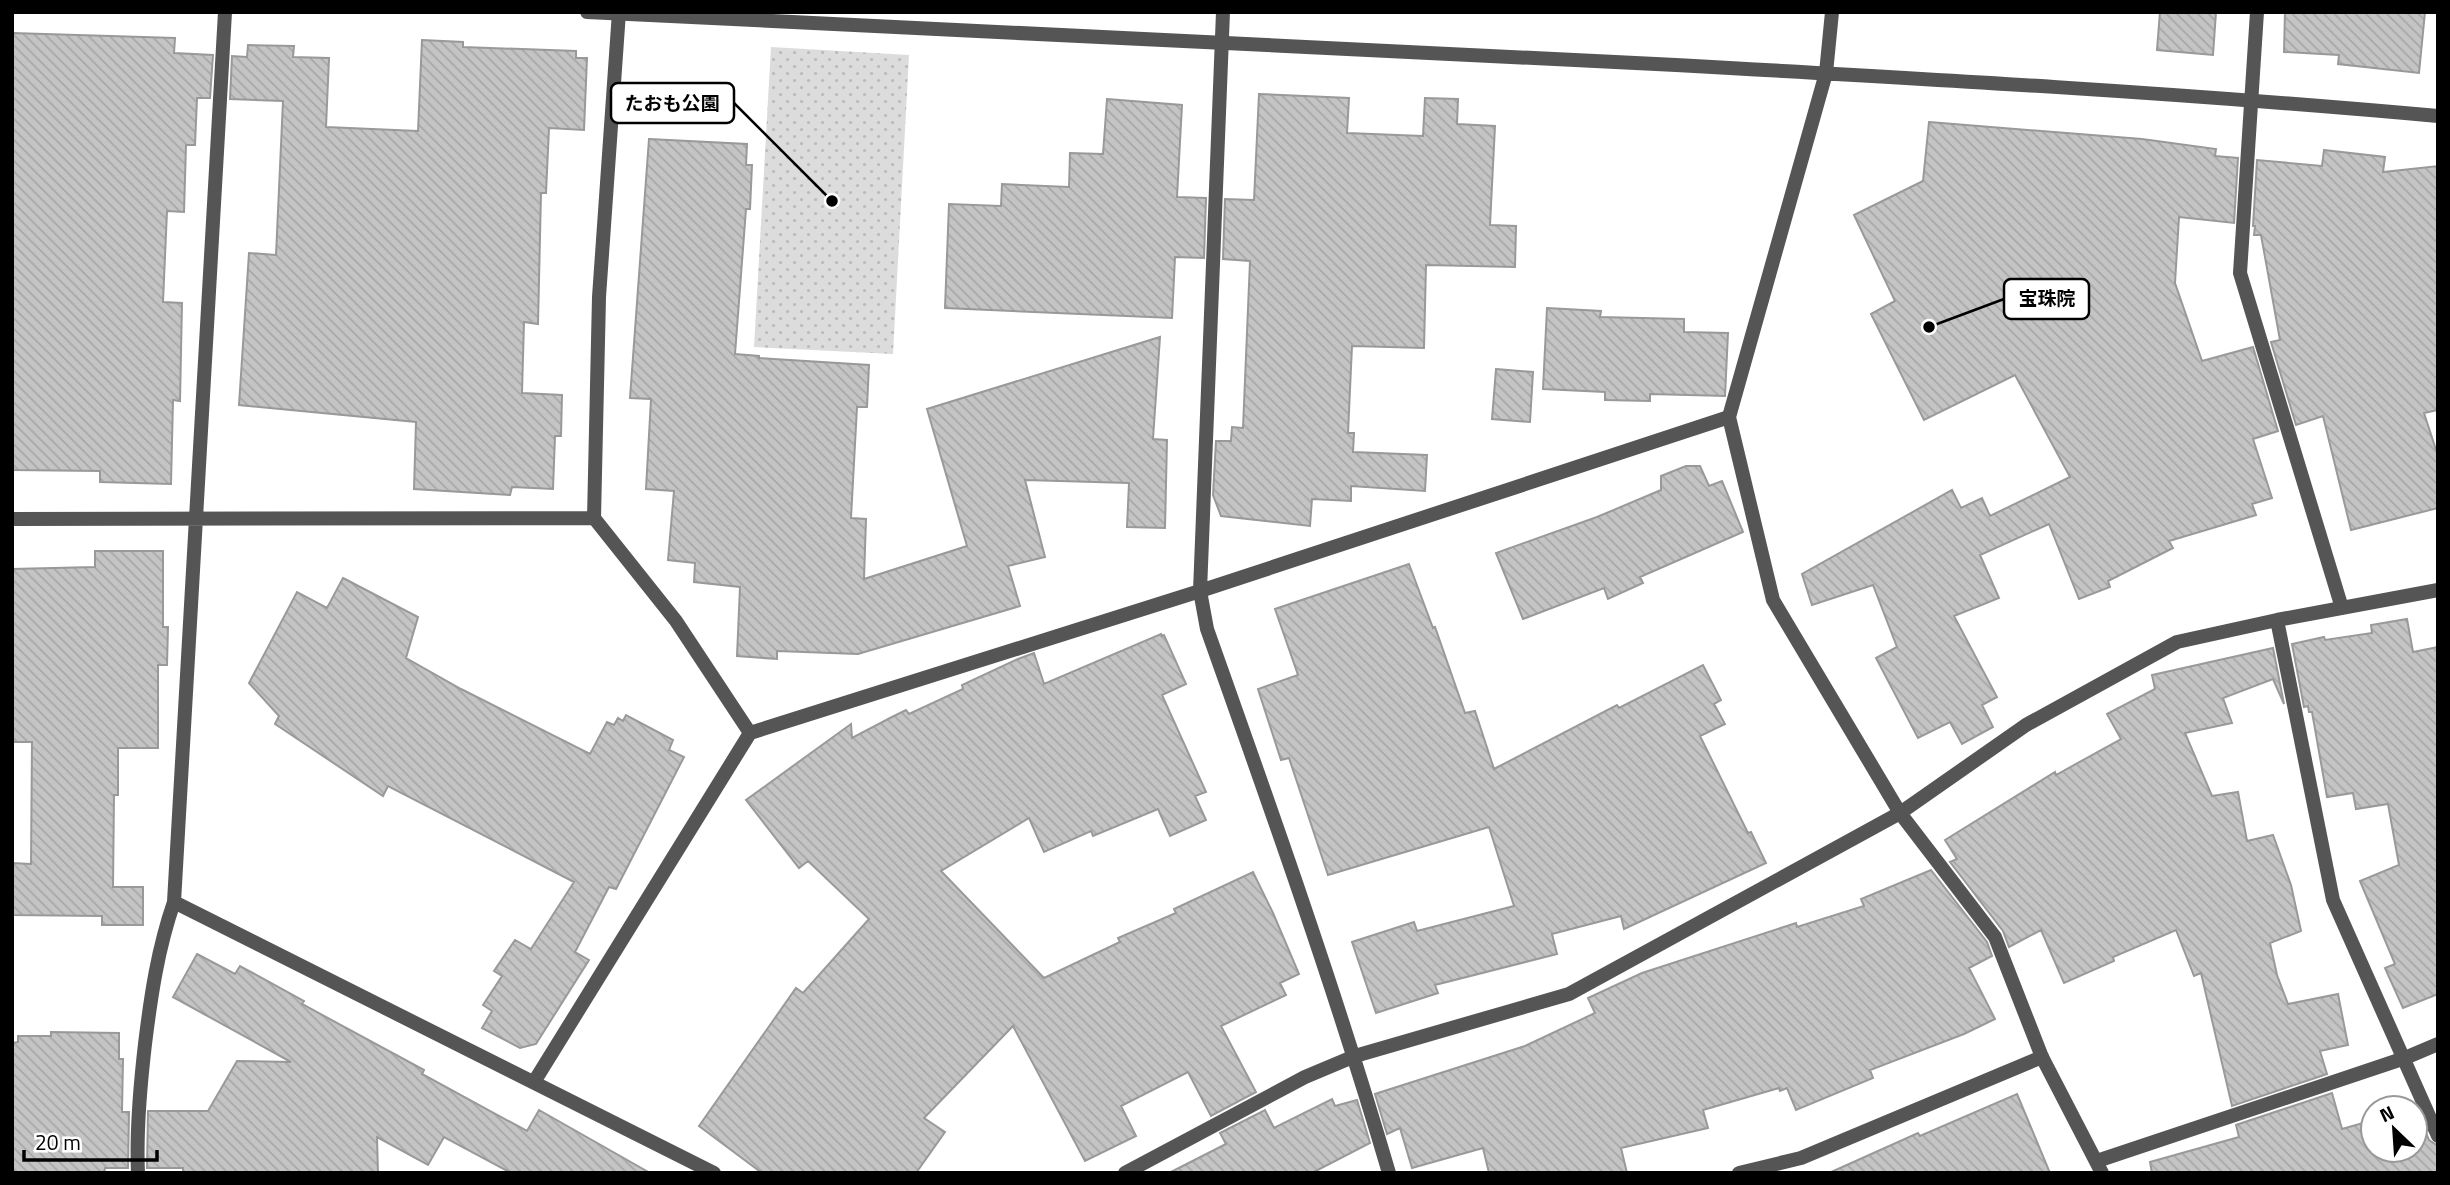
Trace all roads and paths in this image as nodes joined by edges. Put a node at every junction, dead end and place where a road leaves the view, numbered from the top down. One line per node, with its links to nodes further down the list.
1 (225, 12): 12 (street)
2 (587, 12): 6 (street)
3 (1223, 12): 7 (street)
4 (1832, 12): 8 (street)
5 (2258, 12): 9 (street)
6 (619, 13): 7 (street); 14 (street)
7 (1222, 41): 8 (street); 16 (street)
8 (1826, 73): 9 (street); 11 (street)
9 (2253, 99): 10 (street); 17 (street)
10 (2438, 116)
11 (1728, 417): 16 (street); 20 (street)
12 (197, 518): 13 (street); 14 (street); 21 (street)
13 (12, 519)
14 (594, 519): 19 (street)
15 (2438, 590): 17 (street)
16 (1200, 591): 19 (street); 23 (street)
17 (2342, 608): 18 (street)
18 (2277, 620): 20 (street); 25 (street)
19 (750, 733): 26 (street)
20 (1900, 813): 23 (street); 24 (street)
21 (174, 902): 26 (street); 30 (street)
22 (2438, 1044): 25 (street)
23 (1354, 1056): 32 (street); 33 (street)
24 (2042, 1056): 28 (street); 29 (street)
25 (2405, 1058): 27 (street); 29 (street)
26 (534, 1082): 31 (street)
27 (2438, 1136)
28 (1801, 1158): 34 (street); 35 (street)
29 (2099, 1167)
30 (138, 1173)
31 (714, 1173)
32 (1125, 1173)
33 (1389, 1173)
34 (1739, 1173)
35 (1807, 1173)

